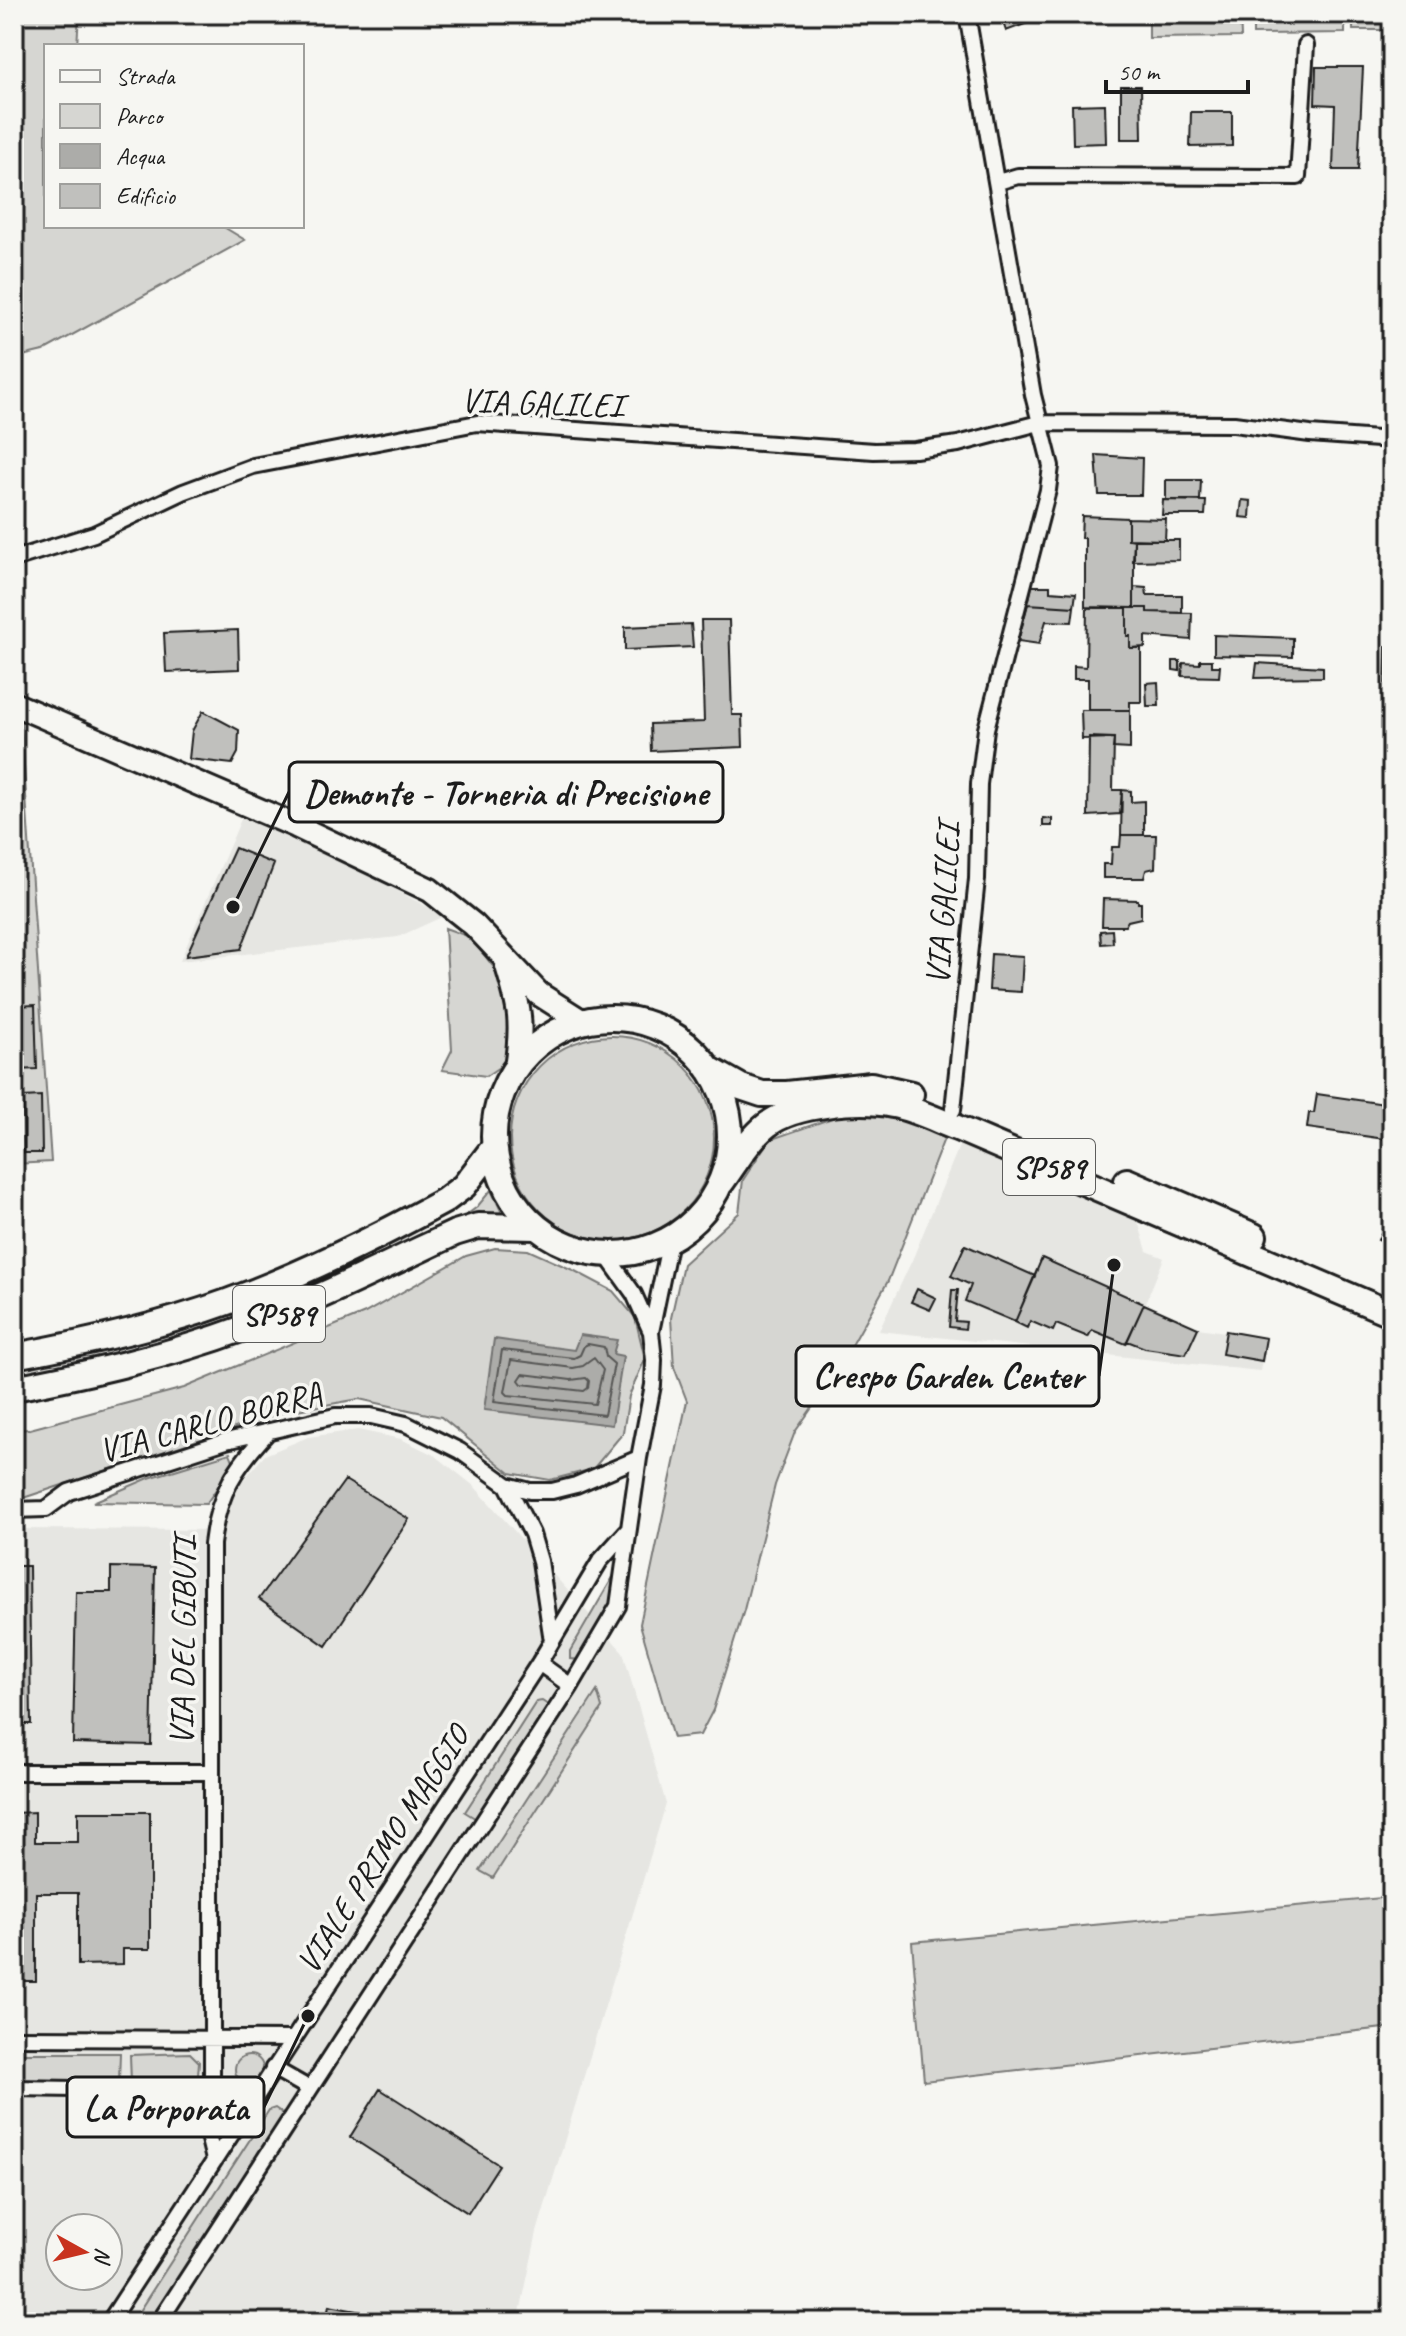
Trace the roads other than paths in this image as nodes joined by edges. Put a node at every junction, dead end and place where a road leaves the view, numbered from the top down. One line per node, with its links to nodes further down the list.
1 (967, 14): 3 (street, VIA GALILEI)
2 (1306, 45): 3 (street)
3 (998, 182): 4 (street, VIA GALILEI)
4 (1039, 423): 5 (street, VIA GALILEI); 6 (street, VIA GALILEI); 12 (street, VIA GALILEI)
5 (1392, 440)
6 (14, 559)
7 (14, 704): 8 (street)
8 (506, 961): 9 (street); 10 (street)
9 (583, 1022): 10 (main road, SP589); 11 (main road, SP589)
10 (516, 1068): 13 (main road, SP589)
11 (709, 1069): 12 (main road, SP589); 14 (main road, SP589)
12 (953, 1110): 18 (main road, SP589)
13 (494, 1147): 15 (main road, SP589); 21 (main road, SP589)
14 (721, 1183): 16 (main road, SP589); 19 (main road, SP589)
15 (535, 1227): 17 (main road, SP589); 22 (main road, SP589)
16 (670, 1240): 17 (main road, SP589); 20 (street)
17 (606, 1255): 20 (street)
18 (1392, 1297)
19 (1392, 1314)
20 (651, 1332): 24 (street, VIALE PRIMO MAGGIO)
21 (14, 1356)
22 (14, 1388)
23 (269, 1431): 25 (street, VIA CARLO BORRA); 26 (street, VIA CARLO BORRA); 32 (street, VIA DEL GIBUTI)
24 (639, 1458): 25 (street, VIA CARLO BORRA); 27 (street, VIALE PRIMO MAGGIO)
25 (507, 1485): 28 (street, VIA CARLO BORRA)
26 (14, 1510)
27 (628, 1531): 28 (street, VIALE PRIMO MAGGIO); 30 (street, VIALE PRIMO MAGGIO)
28 (552, 1641): 29 (street, VIALE PRIMO MAGGIO)
29 (539, 1663): 30 (street); 35 (street, VIALE PRIMO MAGGIO)
30 (571, 1686): 38 (street, VIALE PRIMO MAGGIO)
31 (14, 1772): 32 (street, VIA DEL GIBUTI)
32 (210, 1772): 34 (street, VIA DEL GIBUTI)
33 (14, 2038): 34 (street)
34 (210, 2039): 35 (street); 40 (street, VIA DEL GIBUTI)
35 (292, 2039): 36 (street, VIALE PRIMO MAGGIO)
36 (273, 2068): 38 (street); 41 (street, VIALE PRIMO MAGGIO)
37 (14, 2088): 39 (street)
38 (310, 2089): 44 (street, VIALE PRIMO MAGGIO)
39 (189, 2090): 40 (street); 42 (street)
40 (212, 2090): 41 (street)
41 (257, 2092): 42 (street, VIALE PRIMO MAGGIO)
42 (214, 2160): 43 (street, VIALE PRIMO MAGGIO)
43 (109, 2322)
44 (159, 2322)

